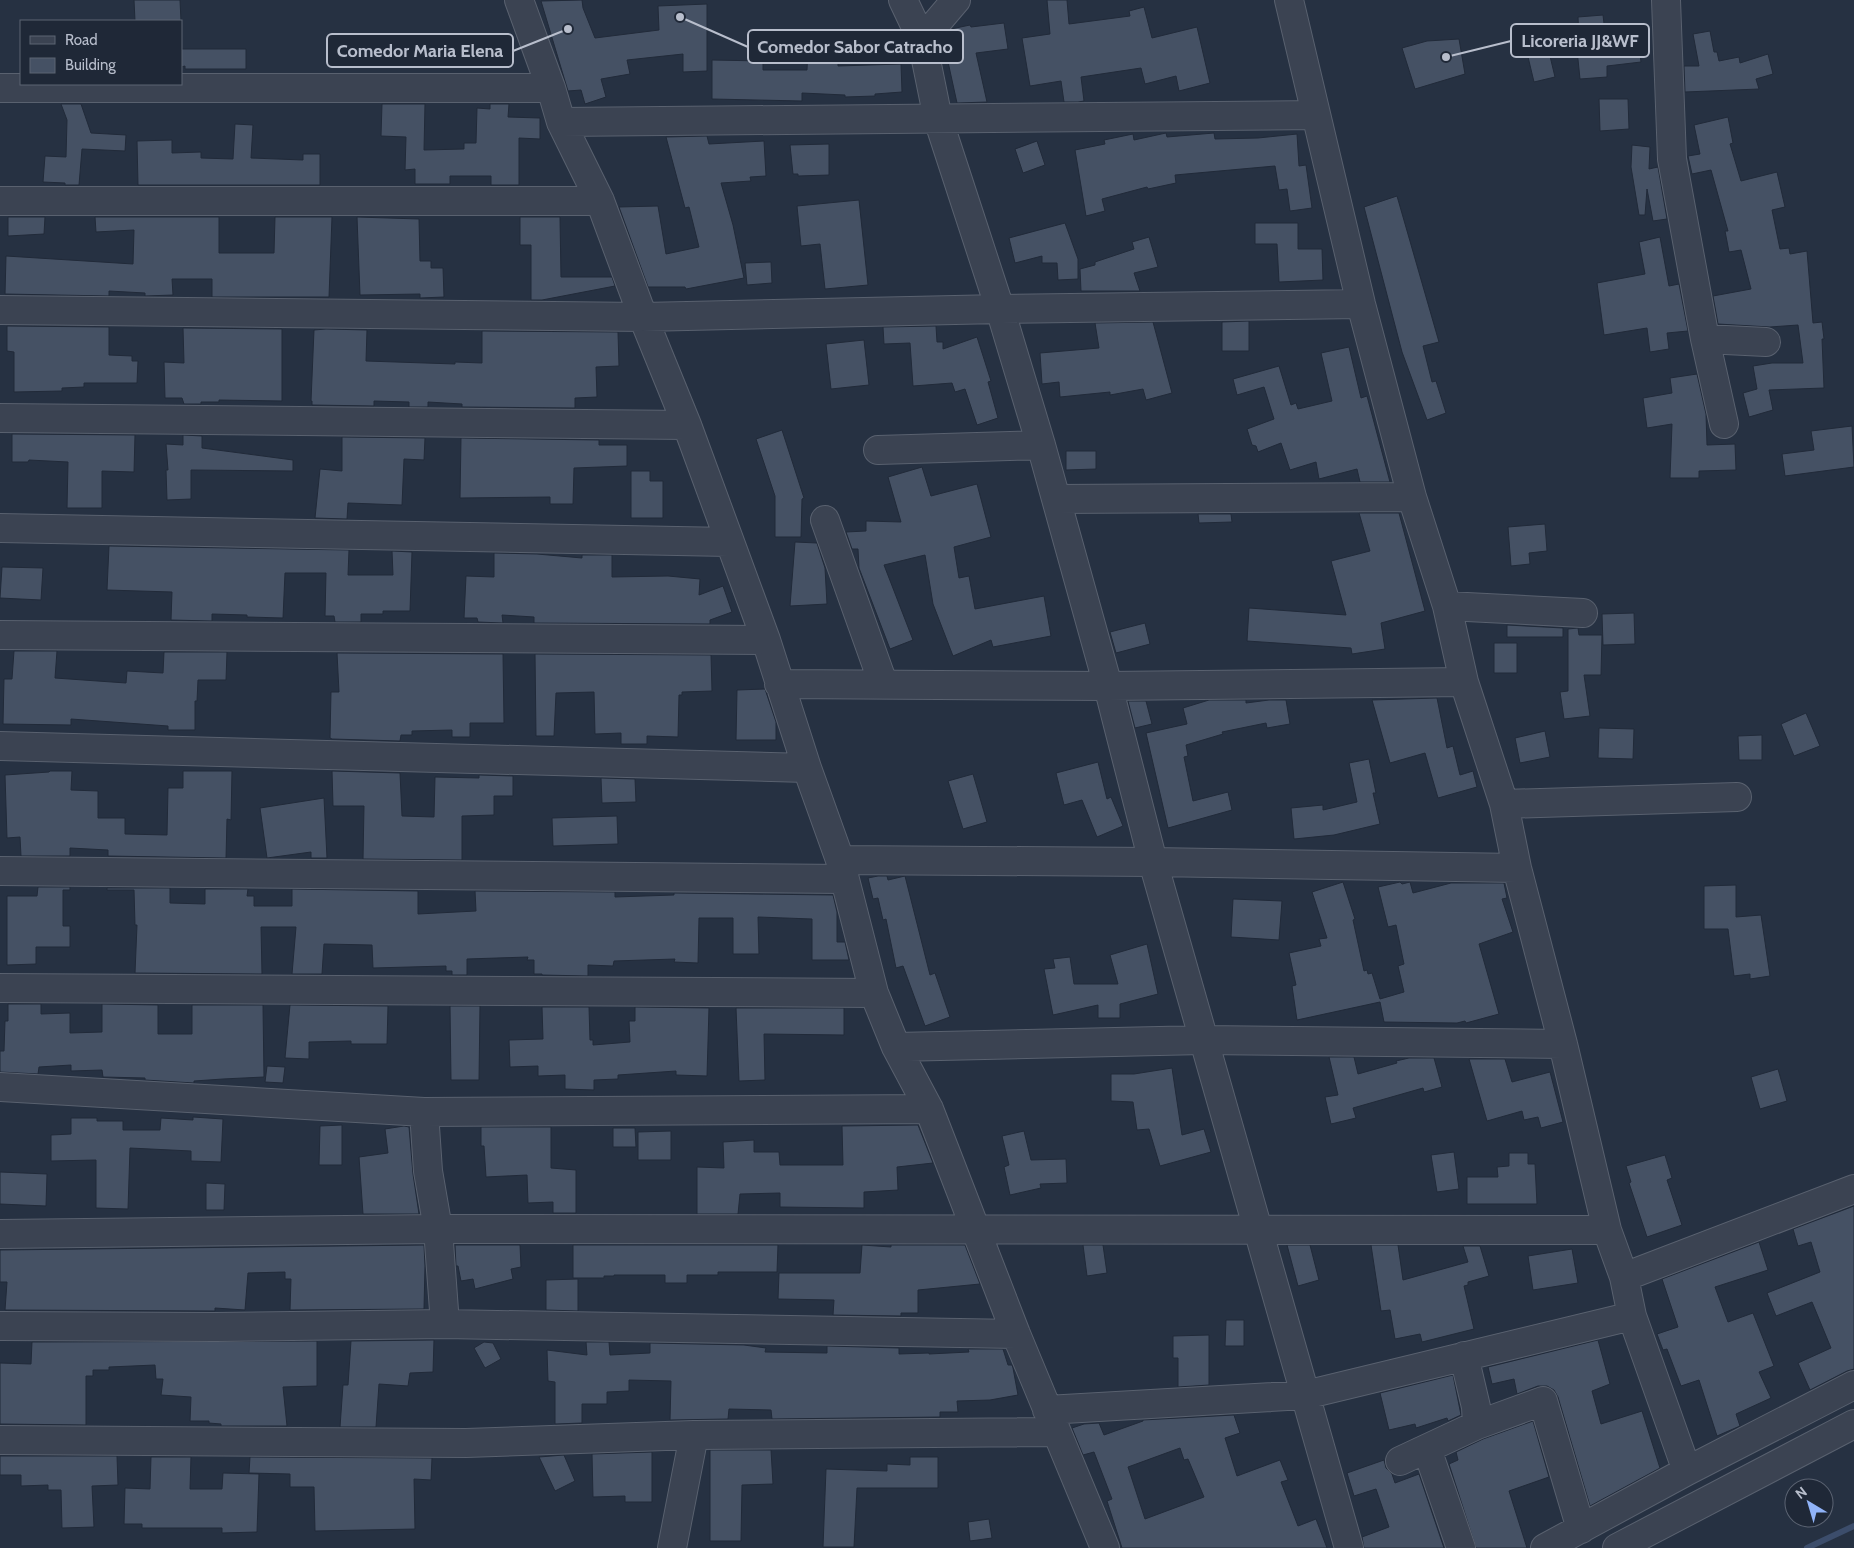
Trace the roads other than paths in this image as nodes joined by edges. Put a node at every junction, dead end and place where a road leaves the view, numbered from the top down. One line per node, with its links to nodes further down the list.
1 (519, 0): 8 (street)
2 (903, 0): 6 (street)
3 (956, 0): 6 (street)
4 (1289, 0): 9 (street)
5 (1666, 0): 18 (street)
6 (922, 40): 10 (street)
7 (0, 88): 8 (street)
8 (551, 88): 11 (street)
9 (1316, 115): 10 (street); 14 (street)
10 (938, 119): 11 (street); 15 (street)
11 (562, 122): 13 (street)
12 (0, 200): 13 (street)
13 (600, 201): 17 (street)
14 (1361, 304): 15 (street); 25 (street)
15 (1000, 309): 17 (street); 23 (street)
16 (0, 310): 17 (street)
17 (643, 317): 22 (street)
18 (1705, 339): 19 (street); 21 (street)
19 (1766, 342)
20 (0, 418): 22 (street)
21 (1724, 424)
22 (686, 425): 29 (street)
23 (1041, 444): 24 (street); 26 (street)
24 (878, 450)
25 (1412, 497): 26 (street); 30 (street)
26 (1056, 500): 37 (street)
27 (825, 520): 35 (street)
28 (0, 528): 29 (street)
29 (729, 542): 33 (street)
30 (1447, 606): 31 (street); 34 (street)
31 (1583, 612)
32 (0, 635): 33 (street)
33 (766, 640): 36 (street)
34 (1464, 682): 37 (street); 41 (street)
35 (883, 683): 36 (street); 37 (street)
36 (779, 684): 39 (street)
37 (1108, 686): 42 (street)
38 (0, 746): 39 (street)
39 (807, 768): 44 (street)
40 (1737, 797): 41 (street)
41 (1504, 804): 43 (street)
42 (1153, 862): 43 (street); 44 (street); 48 (street)
43 (1517, 868): 49 (street)
44 (842, 869): 45 (street); 47 (street)
45 (0, 871)
46 (0, 988): 47 (street)
47 (874, 993): 50 (street)
48 (1203, 1040): 49 (street); 50 (street); 57 (street)
49 (1562, 1044): 58 (street)
50 (896, 1047): 52 (street)
51 (0, 1086): 53 (street)
52 (929, 1109): 53 (street); 56 (street)
53 (424, 1112): 55 (street)
54 (1854, 1189): 60 (street)
55 (438, 1229): 56 (street); 59 (street); 62 (street)
56 (976, 1230): 57 (street); 64 (street)
57 (1258, 1230): 58 (street); 67 (street)
58 (1607, 1230): 60 (street)
59 (0, 1234)
60 (1624, 1277): 61 (street)
61 (1632, 1316): 65 (street); 75 (street)
62 (445, 1324): 63 (street); 64 (street)
63 (0, 1326)
64 (1016, 1334): 68 (street)
65 (1464, 1356): 67 (street); 70 (street)
66 (1854, 1385): 75 (street)
67 (1305, 1395): 68 (street); 79 (street)
68 (1051, 1421): 71 (street); 78 (street)
69 (1854, 1424): 82 (street)
70 (1476, 1425): 73 (street); 76 (street)
71 (694, 1435): 72 (street); 77 (street)
72 (0, 1440)
73 (1427, 1449): 74 (street); 80 (street)
74 (1400, 1462)
75 (1687, 1471): 76 (street)
76 (1581, 1529): 81 (street)
77 (672, 1548)
78 (1105, 1548)
79 (1349, 1548)
80 (1461, 1548)
81 (1544, 1548)
82 (1617, 1548)

